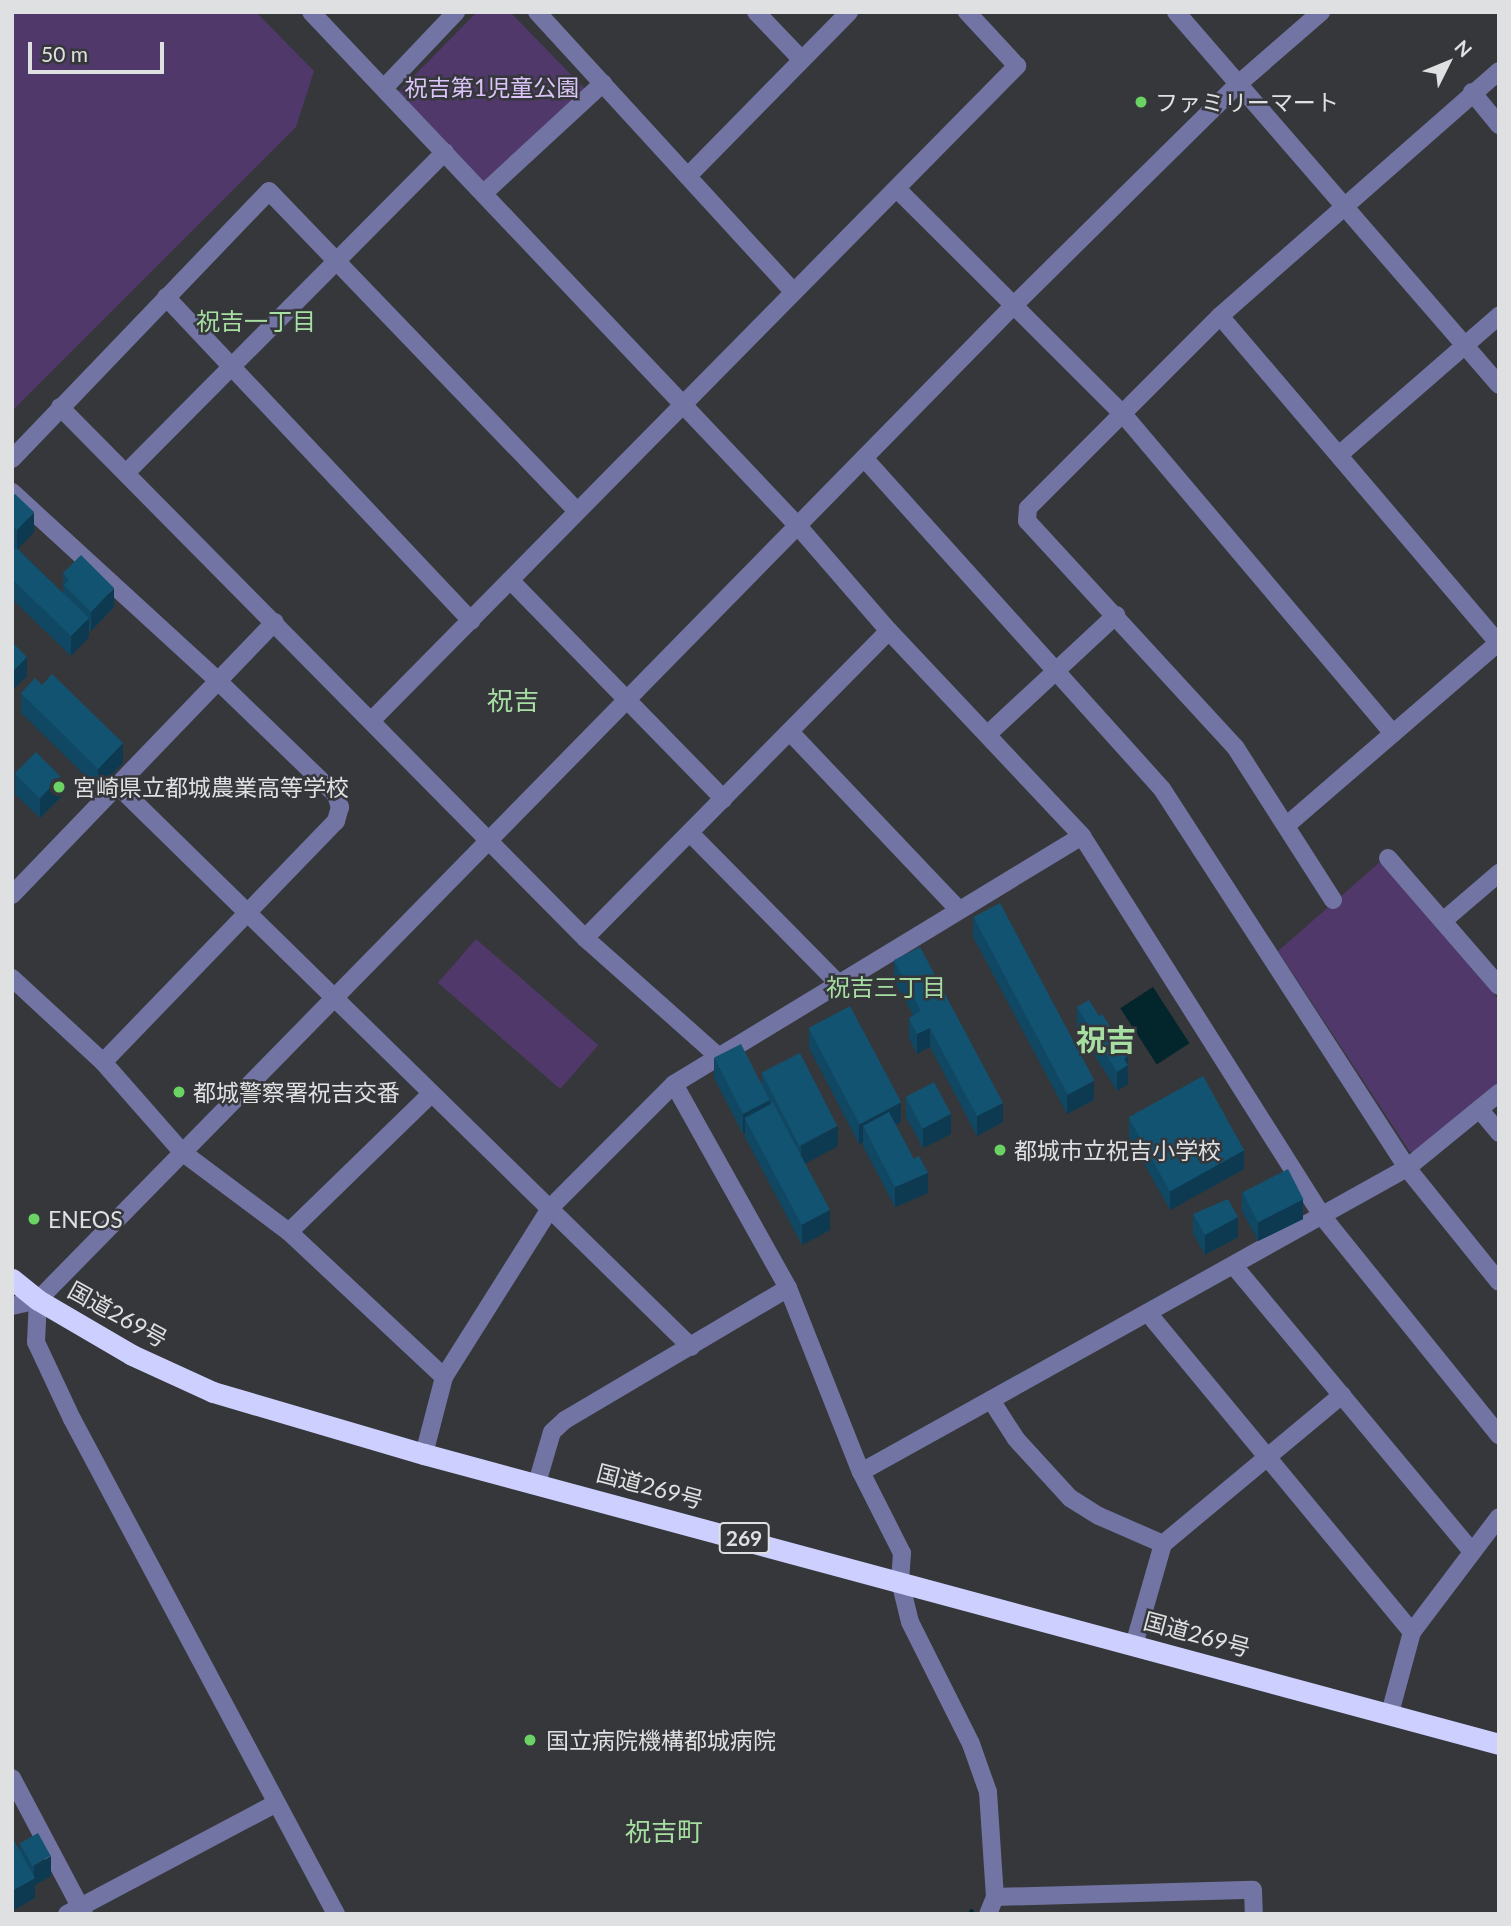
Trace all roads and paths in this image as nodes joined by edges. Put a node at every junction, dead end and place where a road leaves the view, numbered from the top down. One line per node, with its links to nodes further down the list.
1 (311, 12): 13 (street)
2 (456, 12): 13 (street)
3 (537, 12): 11 (street)
4 (756, 12): 9 (street)
5 (849, 12): 9 (street)
6 (967, 12): 18 (street)
7 (1176, 12): 12 (street)
8 (1321, 12): 12 (street)
9 (801, 59): 17 (street)
10 (1499, 71): 14 (street)
11 (603, 83): 17 (street); 19 (street)
12 (1236, 86): 20 (street); 24 (street)
13 (384, 88): 16 (street)
14 (1472, 92): 15 (street); 20 (street)
15 (1499, 125)
16 (446, 152): 19 (street); 21 (street)
17 (688, 176): 22 (street)
18 (898, 190): 22 (street); 24 (street)
19 (484, 192): 31 (street)
20 (1344, 203): 25 (street); 27 (street)
21 (337, 261): 23 (street); 28 (street); 38 (street)
22 (793, 291): 31 (street)
23 (166, 297): 28 (street); 30 (street)
24 (1013, 306): 32 (street); 34 (street)
25 (1220, 316): 32 (street); 33 (street)
26 (1499, 316): 27 (street)
27 (1465, 344): 29 (street); 33 (street)
28 (232, 368): 36 (street); 42 (street)
29 (1499, 385)
30 (60, 407): 35 (street); 36 (street)
31 (683, 407): 38 (street); 39 (street)
32 (1123, 414): 41 (street); 51 (street)
33 (1340, 454): 45 (street)
34 (864, 458): 39 (street); 46 (street)
35 (12, 459)
36 (127, 472): 43 (street)
37 (12, 492): 47 (street)
38 (577, 511): 40 (street)
39 (798, 526): 44 (street); 48 (street)
40 (510, 580): 42 (street); 48 (street)
41 (1116, 615): 46 (street); 55 (street)
42 (471, 621): 49 (street)
43 (275, 622): 47 (street); 49 (street)
44 (889, 631): 50 (street); 52 (street)
45 (1498, 643): 51 (street)
46 (1053, 672): 52 (street); 79 (street)
47 (218, 681): 53 (street); 64 (street)
48 (630, 698): 54 (street); 58 (street)
49 (372, 720): 58 (street)
50 (791, 733): 54 (street); 63 (street)
51 (1394, 733): 55 (street)
52 (988, 734): 57 (street)
53 (118, 786): 61 (street); 64 (street)
54 (724, 799): 56 (street)
55 (1287, 825): 62 (street)
56 (690, 833): 66 (street); 68 (street)
57 (1082, 836): 63 (street); 81 (street)
58 (489, 839): 66 (street); 70 (street)
59 (1388, 858): 65 (street)
60 (1499, 873): 65 (street)
61 (12, 895)
62 (1333, 900)
63 (958, 909): 68 (street)
64 (245, 911): 70 (street); 72 (street)
65 (1443, 921): 69 (street)
66 (585, 938): 71 (street)
67 (12, 978): 72 (street)
68 (839, 984): 71 (street)
69 (1499, 986)
70 (334, 998): 75 (street); 78 (street)
71 (720, 1058): 73 (street)
72 (103, 1062): 78 (street)
73 (674, 1084): 80 (street); 86 (street)
74 (1499, 1093): 76 (street)
75 (430, 1094): 80 (street); 82 (street)
76 (1480, 1110): 77 (street); 79 (street)
77 (1499, 1133)
78 (182, 1152): 82 (street); 87 (street)
79 (1408, 1168): 81 (street); 85 (street)
80 (551, 1207): 90 (street); 91 (street)
81 (1322, 1216): 83 (street); 94 (street)
82 (289, 1232): 91 (street)
83 (1234, 1266): 89 (street); 92 (street)
84 (12, 1279): 87 (highway, 国道269号 / 269)
85 (1499, 1282)
86 (788, 1288): 90 (street); 97 (street)
87 (38, 1300): 88 (street); 95 (highway, 国道269号 / 269); 108 (street)
88 (12, 1306)
89 (1148, 1313): 93 (street); 96 (street)
90 (691, 1347): 98 (street)
91 (444, 1377): 95 (street)
92 (1342, 1395): 96 (street); 101 (street)
93 (991, 1400): 97 (street); 100 (street)
94 (1499, 1435)
95 (424, 1454): 98 (highway, 国道269号 / 269)
96 (1266, 1456): 100 (street); 103 (street)
97 (861, 1472): 102 (street)
98 (537, 1483): 102 (highway, 国道269号 / 269)
99 (1499, 1517): 101 (street)
100 (1163, 1544): 104 (street)
101 (1472, 1552): 103 (street)
102 (900, 1581): 104 (highway, 国道269号 / 269); 109 (street)
103 (1412, 1632): 105 (street)
104 (1133, 1645): 105 (highway, 国道269号 / 269)
105 (1391, 1713): 106 (highway, 国道269号 / 269)
106 (1499, 1744)
107 (12, 1777): 110 (street)
108 (275, 1804): 110 (street); 111 (street)
109 (991, 1906): 112 (street)
110 (77, 1911)
111 (336, 1914)
112 (1254, 1914)

